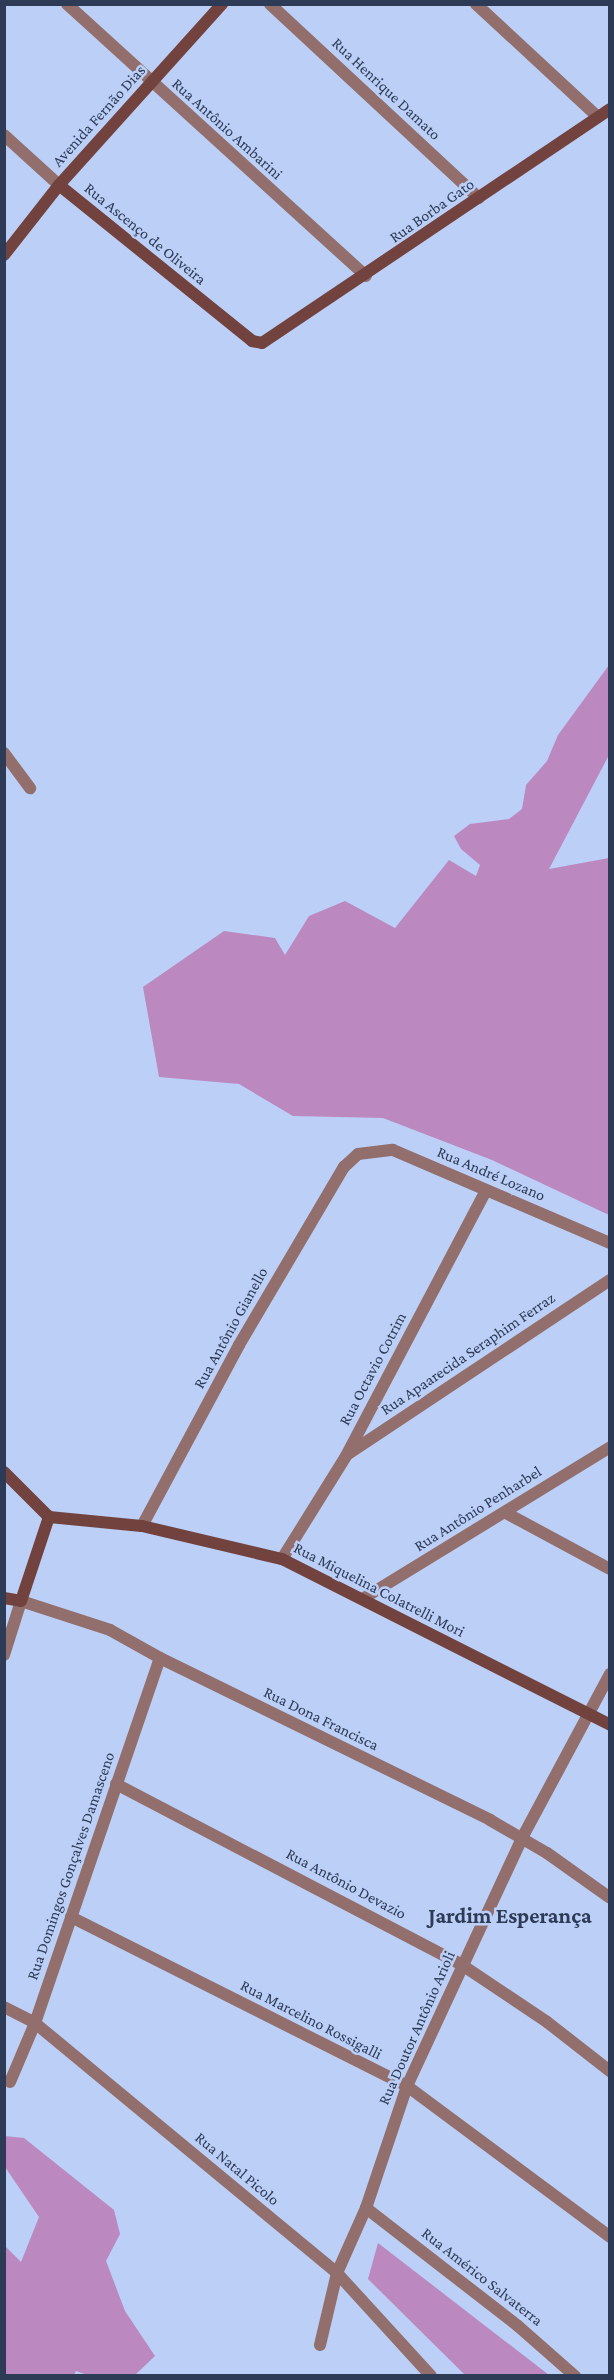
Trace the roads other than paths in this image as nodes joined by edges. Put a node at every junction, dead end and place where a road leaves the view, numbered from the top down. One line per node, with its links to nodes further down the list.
1 (66, 4): 5 (street, Rua Antônio Ambarini)
2 (222, 4): 5 (street, Avenida Fernão Dias)
3 (270, 4): 10 (street, Rua Henrique Damato)
4 (476, 4): 7 (street)
5 (151, 83): 9 (street, Avenida Fernão Dias); 12 (street, Rua Antônio Ambarini)
6 (609, 109): 7 (street, Rua Borba Gato)
7 (598, 117): 10 (street, Rua Borba Gato)
8 (4, 135): 9 (street, Rua Ascenço de Oliveira)
9 (59, 185): 11 (street, Avenida Fernão Dias); 13 (street, Rua Ascenço de Oliveira)
10 (479, 198): 12 (street, Rua Borba Gato)
11 (4, 255)
12 (366, 276): 13 (street, Rua Borba Gato)
13 (272, 339)
14 (4, 753): 15 (street)
15 (30, 788)
16 (358, 1154): 17 (street, Rua André Lozano); 25 (street, Rua Antônio Gianello)
17 (486, 1191): 18 (street, Rua André Lozano); 21 (street, Rua Octavio Cotrim)
18 (609, 1243)
19 (609, 1280): 21 (street, Rua Apaarecida Seraphim Ferraz)
20 (609, 1447): 23 (street, Rua Antônio Penharbel)
21 (346, 1456): 26 (street, Rua Octavio Cotrim)
22 (4, 1472): 24 (street)
23 (506, 1513): 27 (street); 29 (street, Rua Antônio Penharbel)
24 (49, 1517): 25 (street, Rua Miquelina Colatrelli Mori); 30 (street)
25 (142, 1526): 26 (street, Rua Miquelina Colatrelli Mori)
26 (282, 1559): 29 (street, Rua Miquelina Colatrelli Mori)
27 (609, 1569)
28 (4, 1598): 30 (street, Rua Dona Francisca)
29 (364, 1598): 34 (street, Rua Miquelina Colatrelli Mori)
30 (21, 1601): 31 (street); 32 (street, Rua Dona Francisca)
31 (4, 1655)
32 (160, 1658): 36 (street, Rua Domingos Gonçalves Damasceno); 37 (street, Rua Dona Francisca)
33 (609, 1674): 34 (street, Rua Doutor Antônio Arioli)
34 (587, 1716): 35 (street, Rua Miquelina Colatrelli Mori); 37 (street, Rua Doutor Antônio Arioli)
35 (609, 1725)
36 (116, 1784): 39 (street, Rua Domingos Gonçalves Damasceno); 40 (street, Rua Antônio Devazio)
37 (522, 1838): 38 (street, Rua Dona Francisca); 40 (street, Rua Doutor Antônio Arioli)
38 (609, 1898)
39 (71, 1917): 42 (street, Rua Domingos Gonçalves Damasceno); 45 (street, Rua Marcelino Rossigalli)
40 (462, 1965): 43 (street, Rua Antônio Devazio); 45 (street, Rua Doutor Antônio Arioli)
41 (4, 2007): 42 (street, Rua Natal Picolo)
42 (35, 2023): 44 (street, Rua Domingos Gonçalves Damasceno); 48 (street, Rua Natal Picolo)
43 (609, 2072)
44 (10, 2082)
45 (407, 2086): 46 (street, Rua Doutor Antônio Arioli); 47 (street, Rua Marcelino Rossigalli)
46 (366, 2208): 48 (street, Rua Doutor Antônio Arioli); 51 (street, Rua Américo Salvaterra)
47 (609, 2237)
48 (337, 2273): 49 (street, Rua Doutor Antônio Arioli); 50 (street, Rua Natal Picolo)
49 (320, 2345)
50 (431, 2376)
51 (575, 2376)

